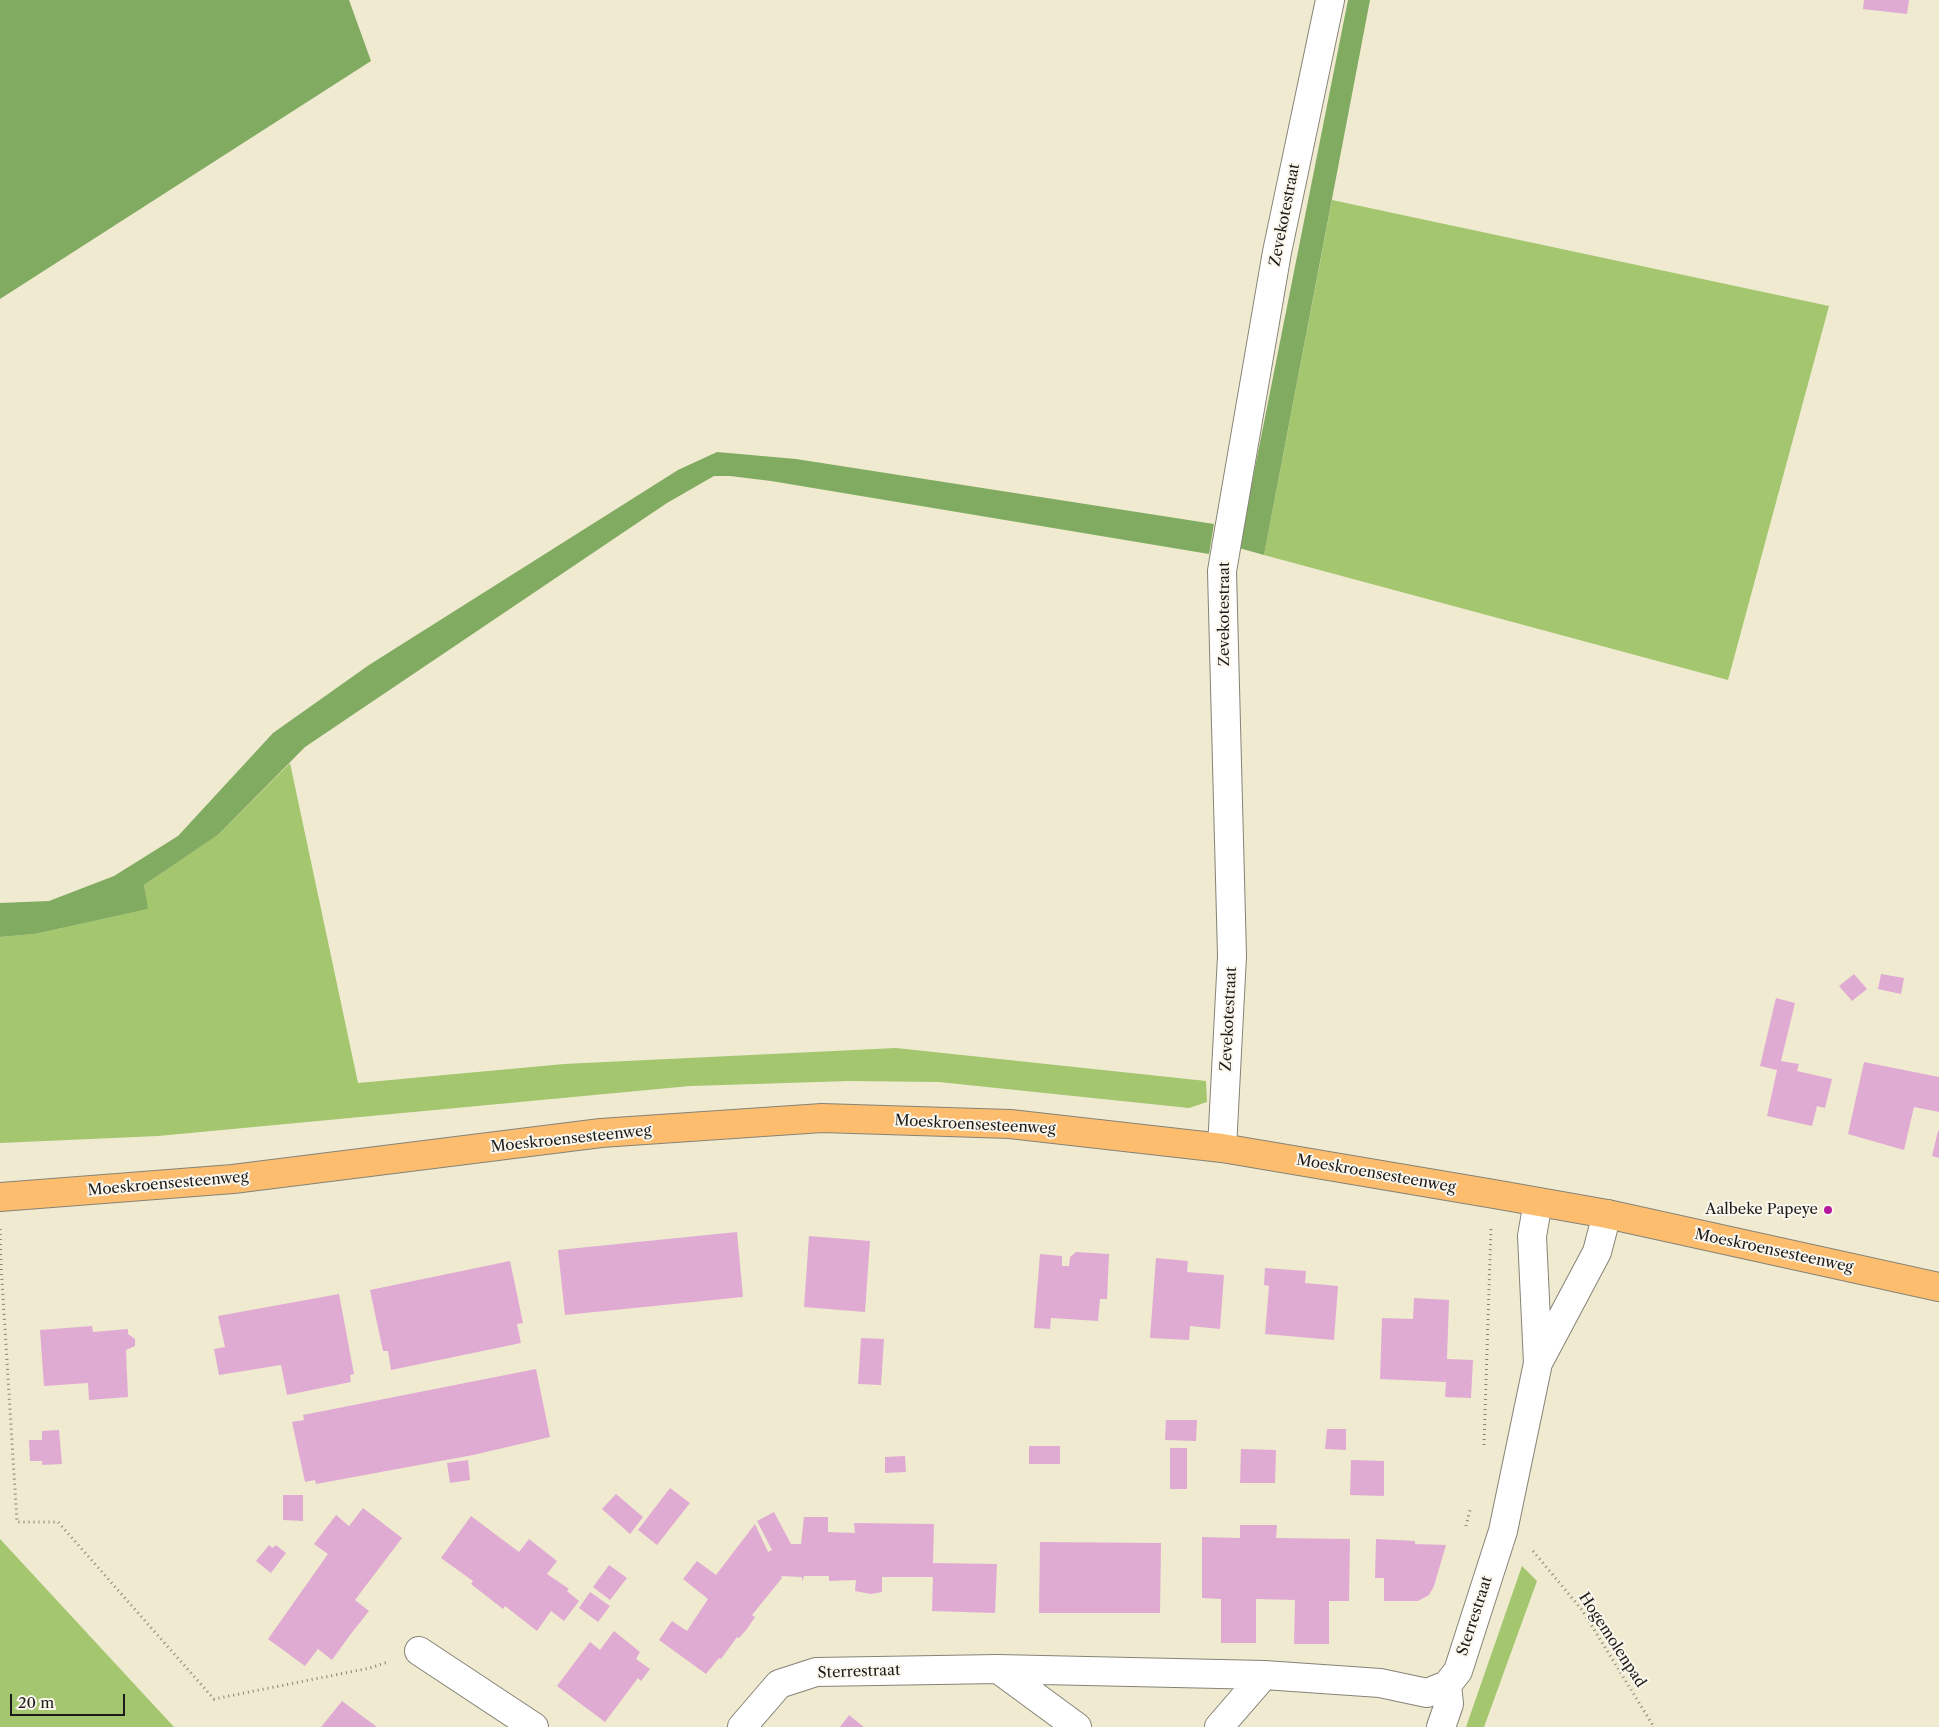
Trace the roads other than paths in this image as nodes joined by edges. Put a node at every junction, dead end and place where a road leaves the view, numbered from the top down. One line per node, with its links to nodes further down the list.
1 (1330, 0): 2 (street, Zevekotestraat)
2 (1222, 1148): 3 (main road, Moeskroensesteenweg); 4 (main road, Moeskroensesteenweg)
3 (0, 1197)
4 (1538, 1202): 5 (main road, Moeskroensesteenweg); 7 (street, Sterrestraat)
5 (1607, 1214): 6 (main road, Moeskroensesteenweg); 7 (street, Sterrestraat)
6 (1939, 1287)
7 (1538, 1363): 11 (street, Sterrestraat)
8 (419, 1651): 12 (street)
9 (998, 1669): 10 (street, Sterrestraat); 13 (street, Sterrestraat); 14 (street)
10 (1264, 1675): 11 (street, Sterrestraat); 15 (street)
11 (1447, 1685): 16 (street)
12 (534, 1727)
13 (742, 1727)
14 (1077, 1727)
15 (1219, 1727)
16 (1441, 1727)

